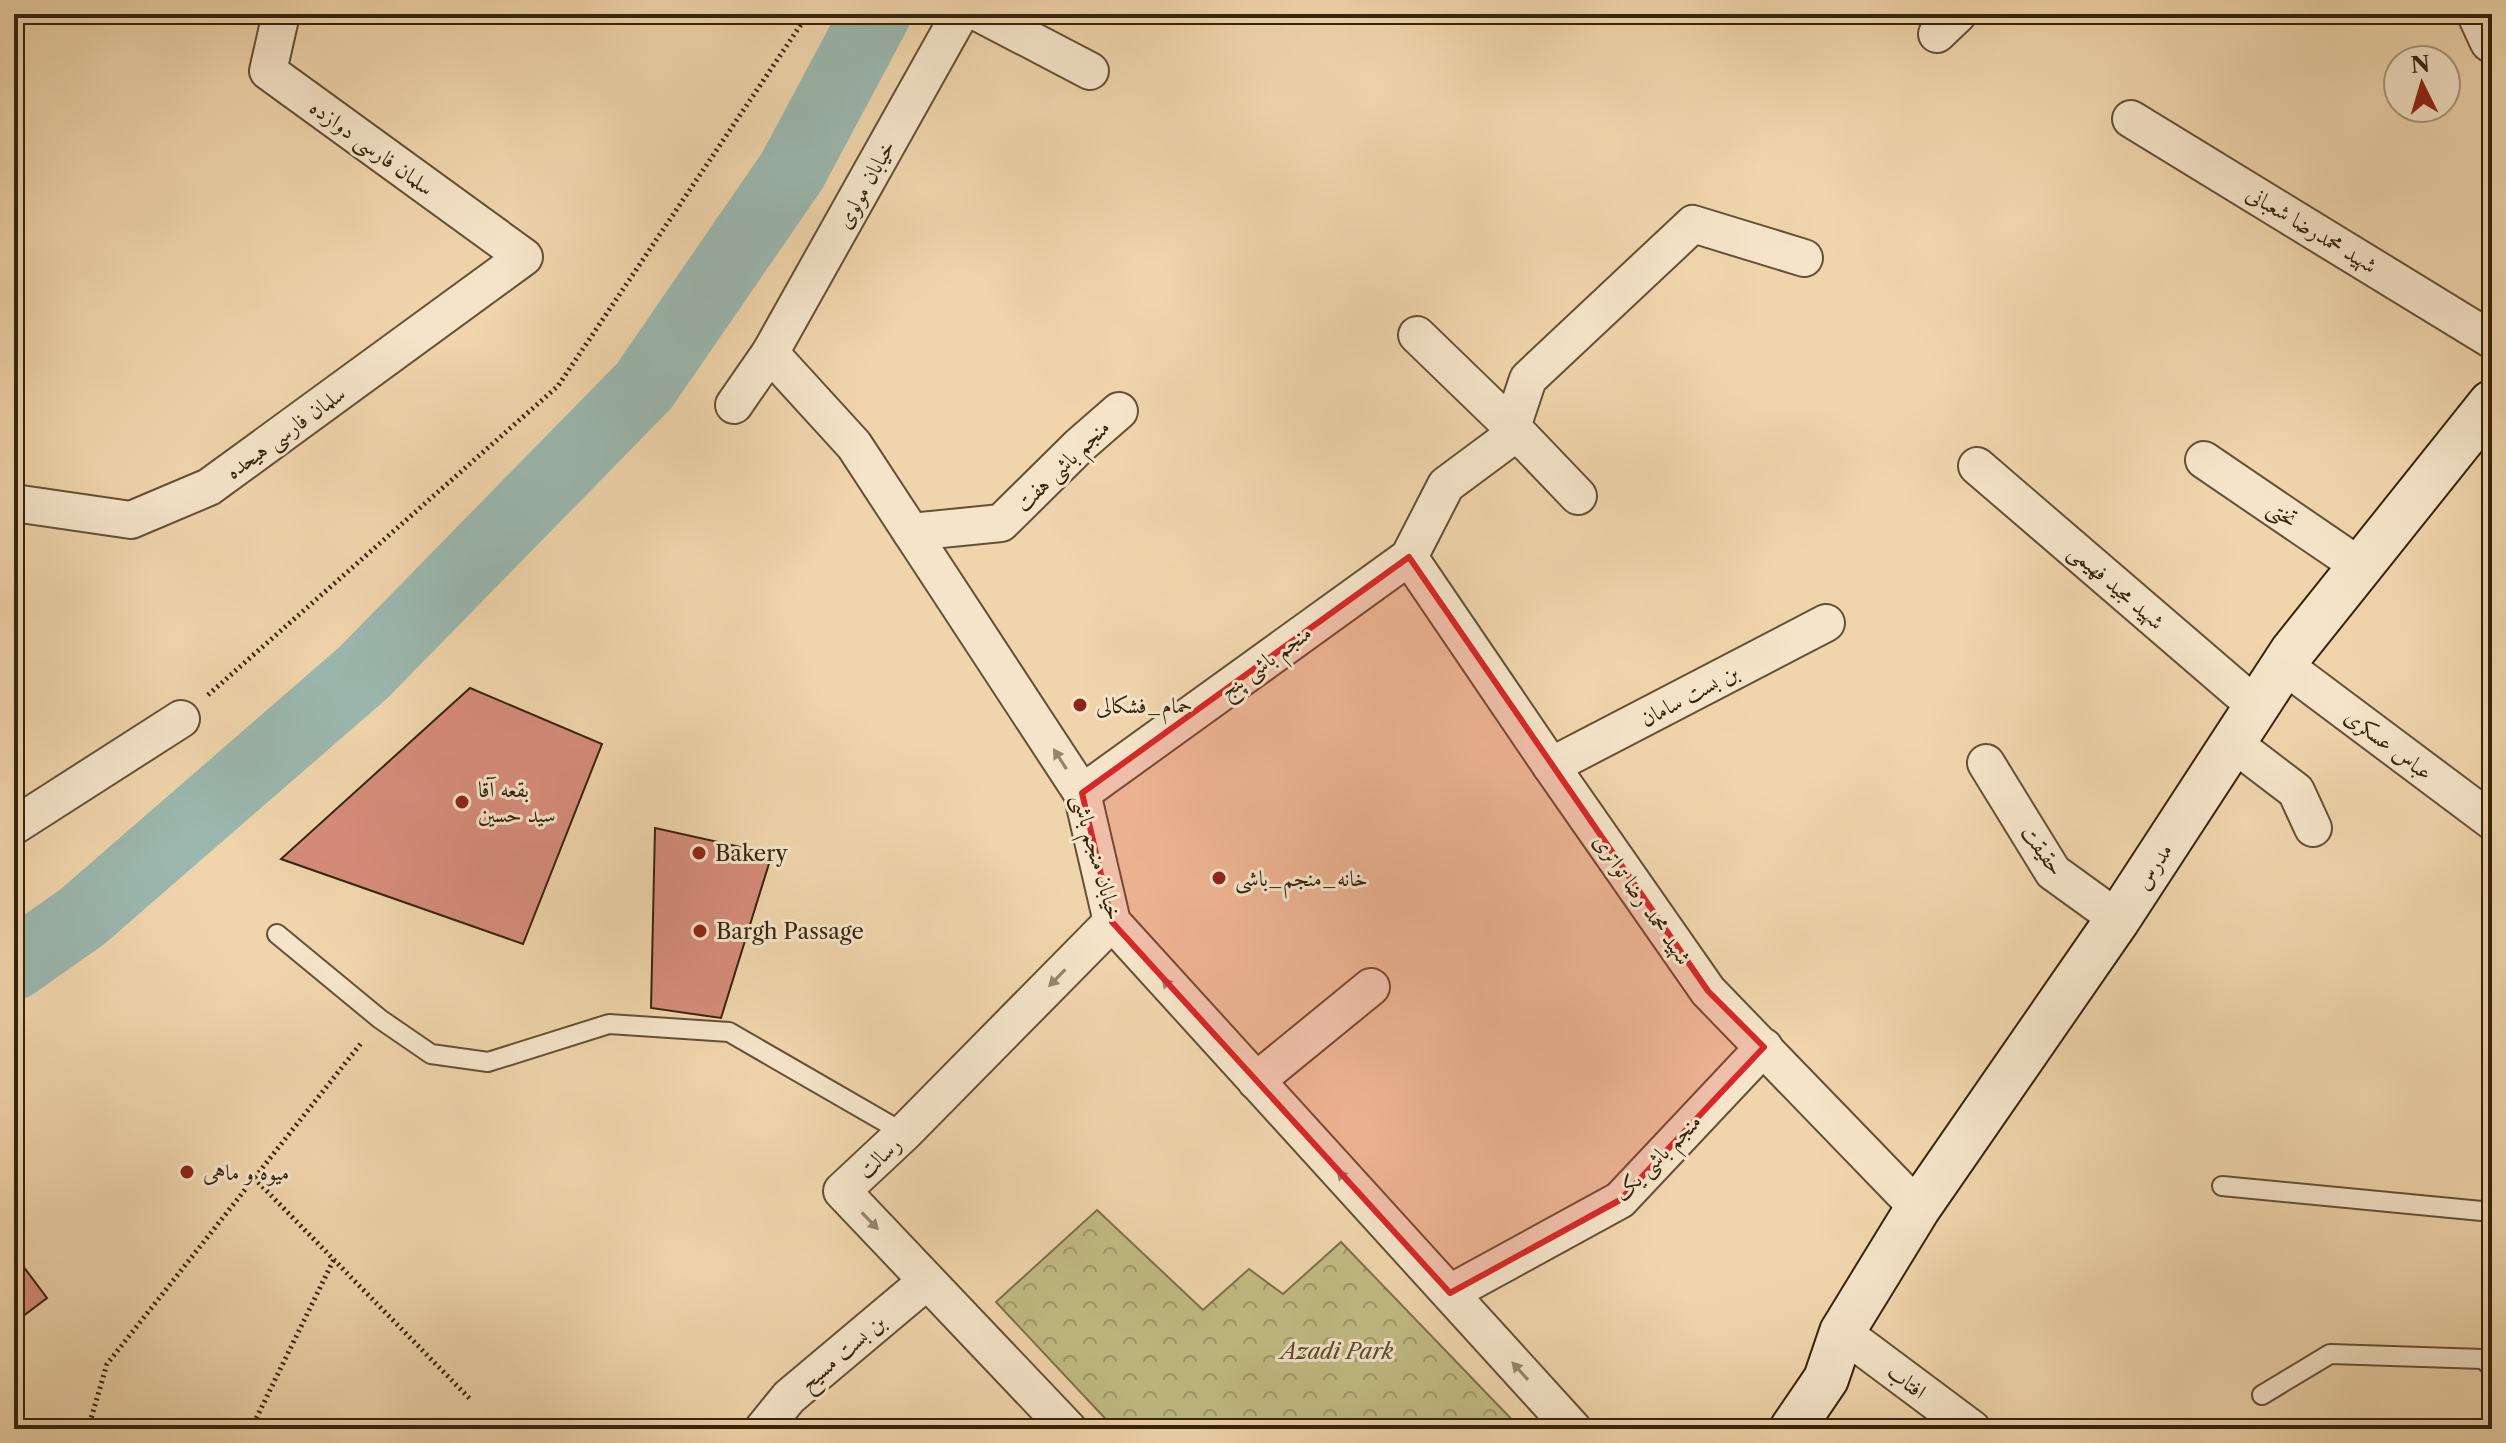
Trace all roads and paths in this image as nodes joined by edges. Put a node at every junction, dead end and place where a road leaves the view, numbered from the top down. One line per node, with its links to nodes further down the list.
1 (281, 14): 9 (street, سلمان فارسی دوازده)
2 (808, 14): 28 (path)
3 (960, 14): 13 (street, خیابان مولوی)
4 (981, 14): 7 (street)
5 (2480, 14): 6 (main road)
6 (2492, 40)
7 (1090, 71)
8 (2131, 119): 12 (street, شهید محمدرضا شعبانی)
9 (524, 257): 22 (street, سلمان فارسی هیحده)
10 (1804, 258): 18 (street)
11 (1417, 335): 18 (street)
12 (2492, 340)
13 (770, 353): 16 (street, خیابان مولوی); 23 (street, خیابان منجم باشی)
14 (2492, 392): 15 (main road)
15 (2492, 404): 25 (main road, مدرس)
16 (734, 405)
17 (1119, 411): 23 (street, منجم باشی هفت)
18 (1512, 427): 21 (street); 24 (street)
19 (2204, 460): 25 (street, تختی)
20 (1977, 466): 29 (street, شهید مجید فهیمی)
21 (1578, 496)
22 (14, 503)
23 (911, 532): 32 (street, خیابان منجم باشی, one-way to 23)
24 (1409, 557): 31 (street, شهید محمد رضا تواتری); 32 (street, منجم باشی پنج)
25 (2361, 567): 27 (main road, مدرس)
26 (1826, 623): 31 (street, بن بست سامان)
27 (2285, 666): 29 (main road, مدرس); 33 (street, عباس عسکری)
28 (181, 719): 34 (street)
29 (2245, 725): 35 (street, شهید مجید فهیمی); 36 (main road, مدرس)
30 (1986, 763): 36 (street, حقیقت)
31 (1551, 766): 41 (street, شهید محمد رضا تواتری)
32 (1082, 793): 37 (street, خیابان منجم باشی)
33 (2492, 821)
34 (14, 826)
35 (2313, 828)
36 (2118, 919): 46 (main road, مدرس)
37 (1112, 922): 42 (street, خیابان منجم باشی, one-way to 37); 43 (street, رسالت, one-way to 43)
38 (277, 934): 40 (lane)
39 (1371, 987): 42 (street)
40 (380, 1019): 43 (lane); 44 (path)
41 (1764, 1047): 46 (street, شهید محمد رضا تواتری); 50 (street, منجم باشی یک)
42 (1256, 1081): 50 (street, خیابان منجم باشی, one-way to 42)
43 (904, 1133): 49 (street, رسالت, one-way to 49)
44 (254, 1178): 48 (path); 55 (path)
45 (2222, 1186): 47 (lane)
46 (1918, 1208): 51 (main road, مدرس)
47 (2492, 1212)
48 (334, 1259): 54 (path); 56 (path)
49 (927, 1281): 57 (street, بن بست مسیح); 58 (street, رسالت)
50 (1450, 1293): 59 (street, خیابان منجم باشی, one-way to 50)
51 (1840, 1339): 60 (main road); 61 (main road); 62 (street, افتاب)
52 (2492, 1368): 53 (lane)
53 (2262, 1395)
54 (471, 1400)
55 (88, 1429)
56 (251, 1429)
57 (763, 1429)
58 (1068, 1429)
59 (1573, 1429)
60 (1765, 1429)
61 (1792, 1429)
62 (1972, 1429)

